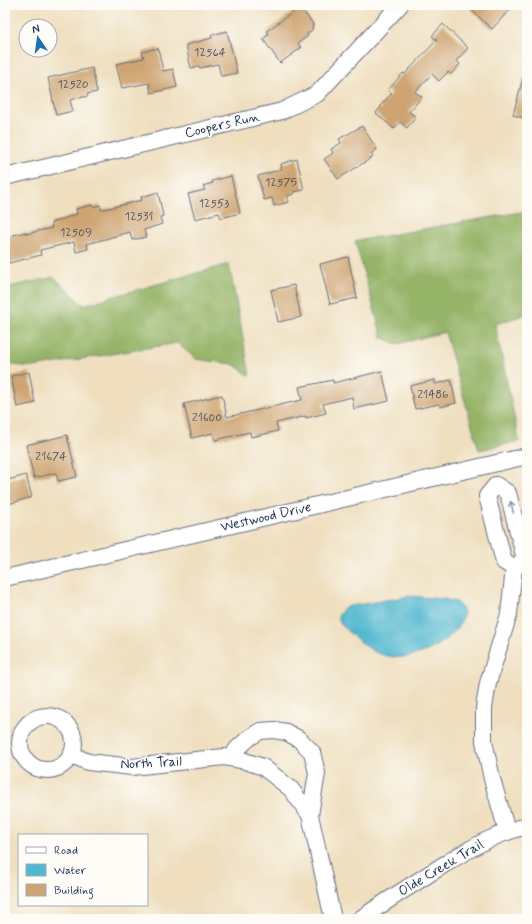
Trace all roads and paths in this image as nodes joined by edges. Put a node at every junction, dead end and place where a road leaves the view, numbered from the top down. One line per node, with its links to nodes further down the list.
1 (400, 5): 2 (street, Coopers Run)
2 (5, 177)
3 (527, 456): 4 (street, Westwood Drive)
4 (491, 464): 5 (street); 7 (street, Westwood Drive)
5 (496, 485): 6 (street); 6 (street, one-way to 5)
6 (514, 568): 12 (street)
7 (5, 578)
8 (72, 755): 9 (street, North Trail)
9 (232, 758): 10 (street, North Trail); 10 (street, North Trail)
10 (310, 815): 13 (street, North Trail)
11 (527, 826): 12 (street, Olde Creek Trail)
12 (507, 831): 14 (street, Olde Creek Trail)
13 (333, 919)
14 (360, 919)

